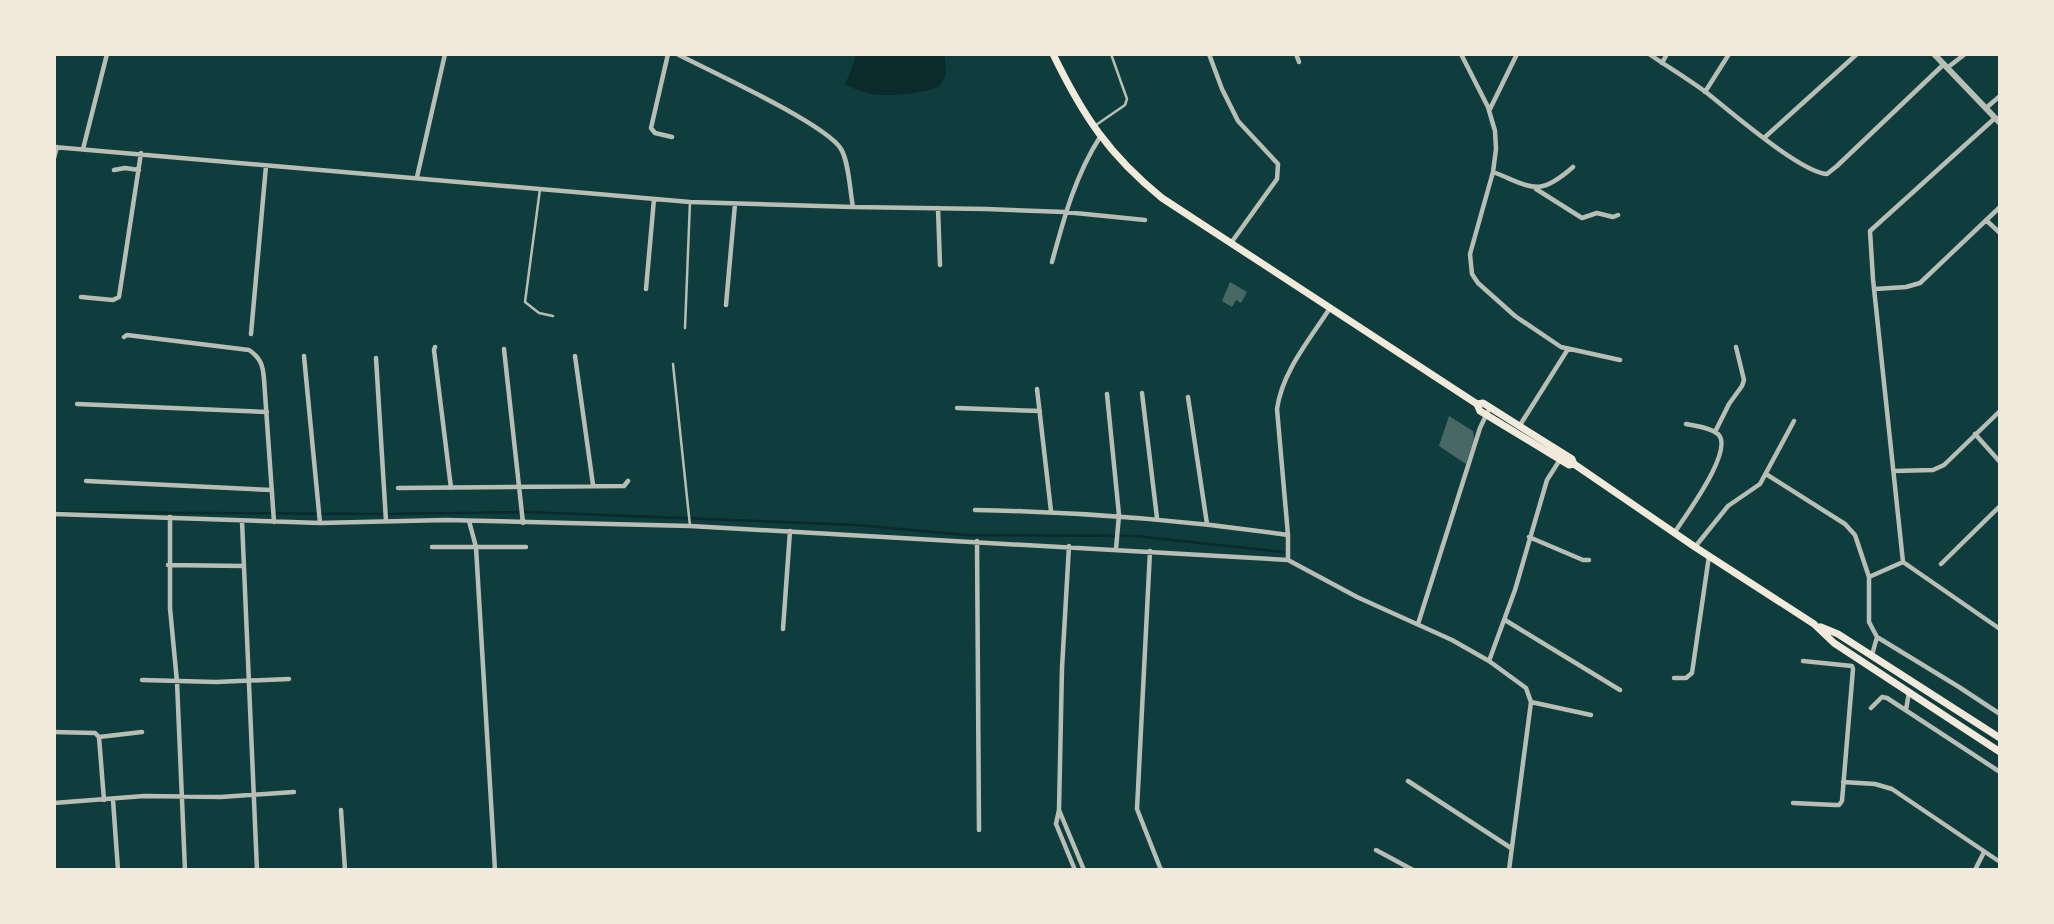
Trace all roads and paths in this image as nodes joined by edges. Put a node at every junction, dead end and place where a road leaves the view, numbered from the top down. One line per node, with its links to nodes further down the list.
1 (107, 54): 29 (street)
2 (445, 54): 37 (street)
3 (668, 54): 26 (street)
4 (677, 54): 42 (street)
5 (1053, 54): 25 (main road)
6 (1111, 54): 25 (lane)
7 (1209, 54): 51 (street)
8 (1296, 54): 17 (street)
9 (1461, 54): 23 (street)
10 (1517, 54): 23 (street)
11 (1649, 54): 18 (street)
12 (1667, 54): 18 (street)
13 (1730, 54): 20 (street)
14 (1857, 54): 28 (street)
15 (1934, 54): 19 (street)
16 (1965, 54): 19 (street)
17 (1299, 62)
18 (1662, 63): 20 (street)
19 (1945, 67): 22 (street); 28 (street)
20 (1705, 92): 28 (street)
21 (2000, 96): 22 (street)
22 (1986, 108): 24 (street)
23 (1489, 109): 36 (street)
24 (1997, 120): 55 (street)
25 (1093, 127): 27 (main road)
26 (672, 137)
27 (1100, 137): 46 (street); 51 (main road)
28 (1763, 138)
29 (83, 149): 30 (street); 31 (street)
30 (55, 151)
31 (141, 157): 34 (street); 35 (street)
32 (1573, 167): 38 (street)
33 (114, 170): 34 (street)
34 (139, 170): 56 (street)
35 (265, 171): 37 (street); 61 (street)
36 (1493, 172): 38 (street); 66 (street)
37 (417, 177): 39 (street)
38 (1536, 189): 47 (street)
39 (540, 190): 40 (street); 59 (lane)
40 (654, 203): 41 (street); 54 (street)
41 (690, 206): 44 (street); 60 (lane)
42 (853, 207): 44 (street); 45 (street)
43 (2000, 207): 49 (street)
44 (735, 208): 57 (street)
45 (939, 208): 46 (street); 53 (street)
46 (1065, 212): 48 (street); 52 (street)
47 (1618, 215)
48 (1145, 220)
49 (1986, 220): 50 (street); 55 (street)
50 (2000, 233)
51 (1231, 243): 58 (main road)
52 (1052, 262)
53 (940, 265)
54 (646, 289)
55 (1875, 289): 89 (street)
56 (81, 297)
57 (726, 305)
58 (1330, 308): 79 (main road); 115 (street)
59 (552, 316)
60 (685, 328)
61 (251, 334)
62 (124, 337): 81 (street)
63 (435, 347): 96 (street)
64 (1736, 347): 85 (street)
65 (503, 349): 94 (street)
66 (1568, 349): 70 (street); 84 (street)
67 (304, 356): 108 (street)
68 (576, 356): 93 (street)
69 (376, 358): 104 (street)
70 (1620, 360)
71 (673, 364): 111 (lane)
72 (1037, 389): 78 (street)
73 (1142, 393): 105 (street)
74 (1107, 394): 102 (street)
75 (1188, 397): 112 (street)
76 (77, 404): 81 (street)
77 (957, 408): 78 (street)
78 (1040, 411): 100 (street)
79 (1488, 411): 84 (main road); 87 (main road); 134 (street)
80 (2000, 411): 86 (street)
81 (267, 412): 97 (street)
82 (1794, 421): 90 (street)
83 (1686, 424): 85 (street)
84 (1520, 426): 87 (main road)
85 (1715, 432): 114 (street)
86 (1975, 434): 88 (street); 89 (street)
87 (1562, 457): 114 (main road); 116 (street)
88 (2000, 462)
89 (1894, 471): 128 (street)
90 (1766, 474): 122 (street); 132 (street)
91 (86, 481): 97 (street)
92 (628, 481): 93 (street)
93 (593, 485): 94 (street)
94 (518, 486): 96 (street); 107 (street)
95 (398, 488): 96 (street)
96 (451, 488)
97 (272, 491): 106 (street)
98 (2000, 506): 129 (street)
99 (975, 510): 100 (street)
100 (1051, 512): 102 (street)
101 (54, 514): 103 (street)
102 (1119, 516): 105 (street); 123 (street)
103 (170, 517): 110 (street); 130 (street)
104 (386, 518): 108 (street); 109 (street)
105 (1157, 518): 112 (street)
106 (274, 519): 108 (street); 110 (street)
107 (522, 520): 109 (street); 111 (street)
108 (320, 521)
109 (469, 521): 120 (street)
110 (243, 522): 131 (street)
111 (690, 524): 113 (street)
112 (1207, 524): 115 (street)
113 (790, 531): 117 (street); 136 (street)
114 (1675, 532): 122 (main road)
115 (1288, 535): 126 (street)
116 (1529, 537): 127 (street); 133 (street)
117 (977, 541): 118 (street); 173 (street)
118 (1069, 546): 123 (street); 172 (street)
119 (432, 547): 120 (street)
120 (476, 547): 121 (street); 184 (street)
121 (526, 547)
122 (1695, 547): 125 (main road)
123 (1116, 549): 124 (street)
124 (1150, 551): 126 (street); 187 (street)
125 (1709, 556): 135 (main road); 144 (street)
126 (1288, 560): 134 (street)
127 (1589, 560)
128 (1903, 562): 132 (street); 137 (street)
129 (1941, 564)
130 (168, 565): 131 (street); 148 (street)
131 (243, 566): 147 (street)
132 (1869, 578): 138 (street)
133 (1505, 620): 140 (street); 149 (street)
134 (1418, 624): 140 (street)
135 (1814, 624): 139 (main road); 142 (main road)
136 (783, 629)
137 (2000, 629)
138 (1877, 637): 139 (street); 154 (street)
139 (1871, 656): 159 (main road)
140 (1489, 661): 151 (street)
141 (1804, 661): 143 (street)
142 (1862, 661): 143 (street); 150 (main road)
143 (1852, 666): 163 (street)
144 (1674, 678)
145 (289, 679): 147 (street)
146 (142, 680): 148 (street)
147 (251, 680): 148 (street); 165 (street)
148 (177, 682): 166 (street)
149 (1620, 690)
150 (1909, 692): 153 (street); 160 (main road)
151 (1531, 702): 155 (street); 176 (street)
152 (1871, 709): 153 (street)
153 (1906, 710): 161 (street)
154 (2000, 714)
155 (1591, 716)
156 (54, 732): 158 (street)
157 (142, 732): 158 (street)
158 (99, 737): 167 (street)
159 (2000, 738)
160 (2000, 752)
161 (2000, 772)
162 (1408, 781): 176 (street)
163 (1843, 782): 170 (street); 178 (street)
164 (294, 792): 165 (street)
165 (254, 795): 166 (street); 182 (street)
166 (181, 796): 168 (street); 181 (street)
167 (104, 800): 168 (street); 169 (street)
168 (113, 800): 180 (street)
169 (54, 803)
170 (1793, 803)
171 (341, 810): 183 (street)
172 (1059, 810): 174 (street); 175 (street)
173 (979, 830)
174 (1073, 844): 175 (street); 186 (street)
175 (1065, 848): 185 (street)
176 (1511, 848): 189 (street)
177 (1376, 850): 188 (street)
178 (1984, 852): 179 (street); 190 (street)
179 (2000, 862)
180 (118, 870)
181 (184, 870)
182 (257, 870)
183 (345, 870)
184 (495, 870)
185 (1075, 870)
186 (1084, 870)
187 (1161, 870)
188 (1413, 870)
189 (1509, 870)
190 (1975, 870)

